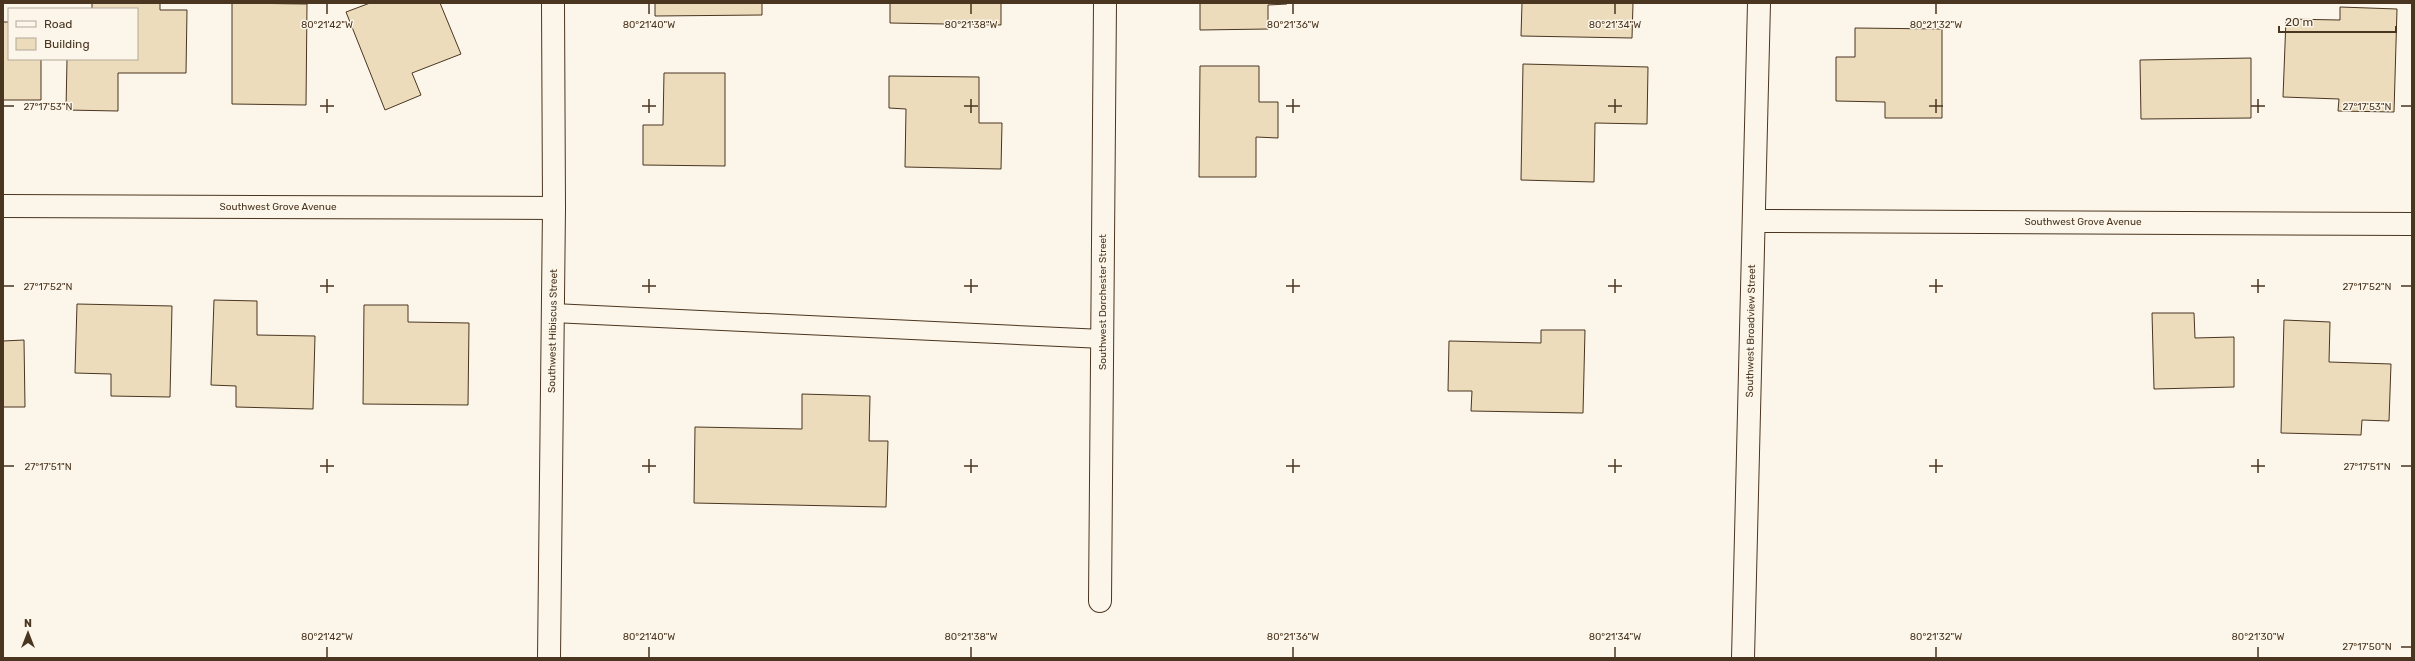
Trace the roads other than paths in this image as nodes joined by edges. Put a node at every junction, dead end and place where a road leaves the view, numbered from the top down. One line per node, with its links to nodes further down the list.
1 (553, 3): 5 (street, Southwest Hibiscus Street)
2 (1105, 3): 9 (street, Southwest Dorchester Street)
3 (1759, 3): 6 (street, Southwest Broadview Street)
4 (3, 206): 5 (street, Southwest Grove Avenue)
5 (554, 208): 8 (street, Southwest Hibiscus Street)
6 (1754, 221): 7 (street, Southwest Grove Avenue); 12 (street, Southwest Broadview Street)
7 (2412, 224)
8 (553, 313): 9 (lane); 11 (street, Southwest Hibiscus Street)
9 (1103, 339): 10 (street, Southwest Dorchester Street)
10 (1100, 601)
11 (549, 658)
12 (1743, 658)

